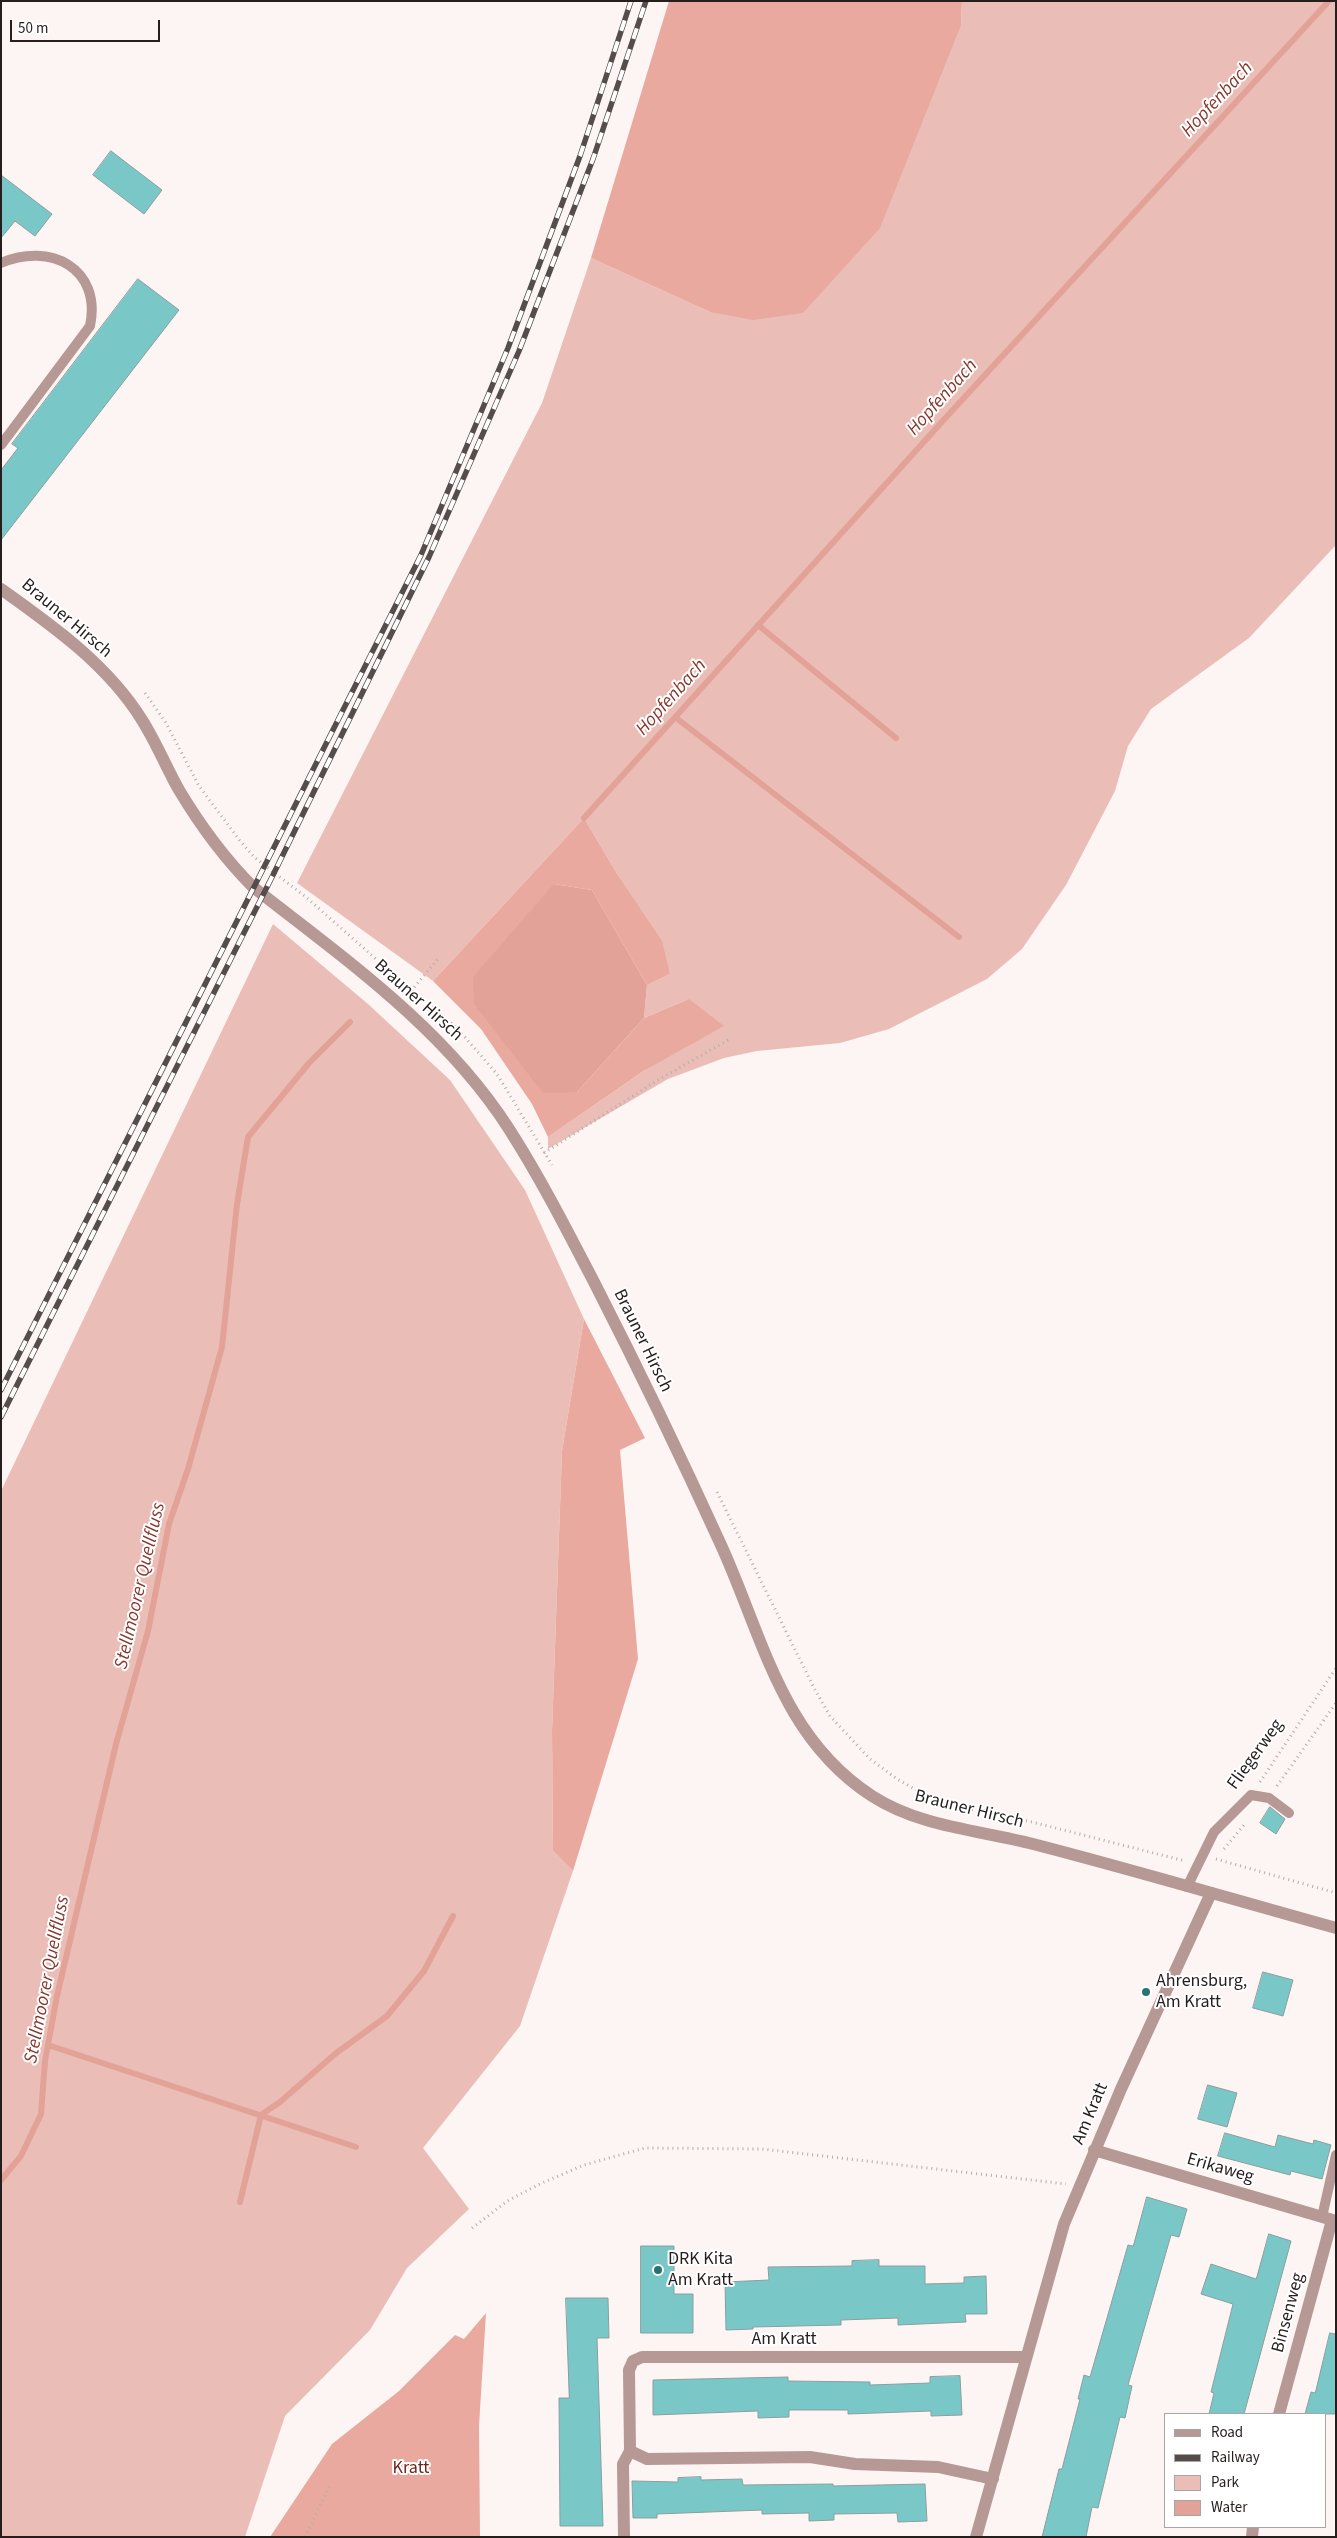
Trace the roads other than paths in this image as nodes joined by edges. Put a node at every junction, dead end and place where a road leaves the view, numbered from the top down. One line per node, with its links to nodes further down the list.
1 (1, 263): 2 (lane)
2 (1, 445)
3 (1, 588): 5 (street, Brauner Hirsch)
4 (1290, 1813): 5 (lane, Fliegerweg)
5 (1187, 1887): 6 (street, Brauner Hirsch)
6 (1211, 1893): 7 (street, Brauner Hirsch); 8 (street, Am Kratt)
7 (1336, 1928)
8 (1094, 2150): 10 (street, Erikaweg); 11 (street, Am Kratt)
9 (1336, 2155): 10 (lane)
10 (1330, 2219): 12 (street, Binsenweg)
11 (1026, 2357): 13 (street, Am Kratt); 14 (street, Am Kratt)
12 (1279, 2413)
13 (630, 2450): 14 (street); 15 (street, Am Kratt)
14 (993, 2479): 16 (street, Am Kratt)
15 (624, 2537)
16 (976, 2537)

